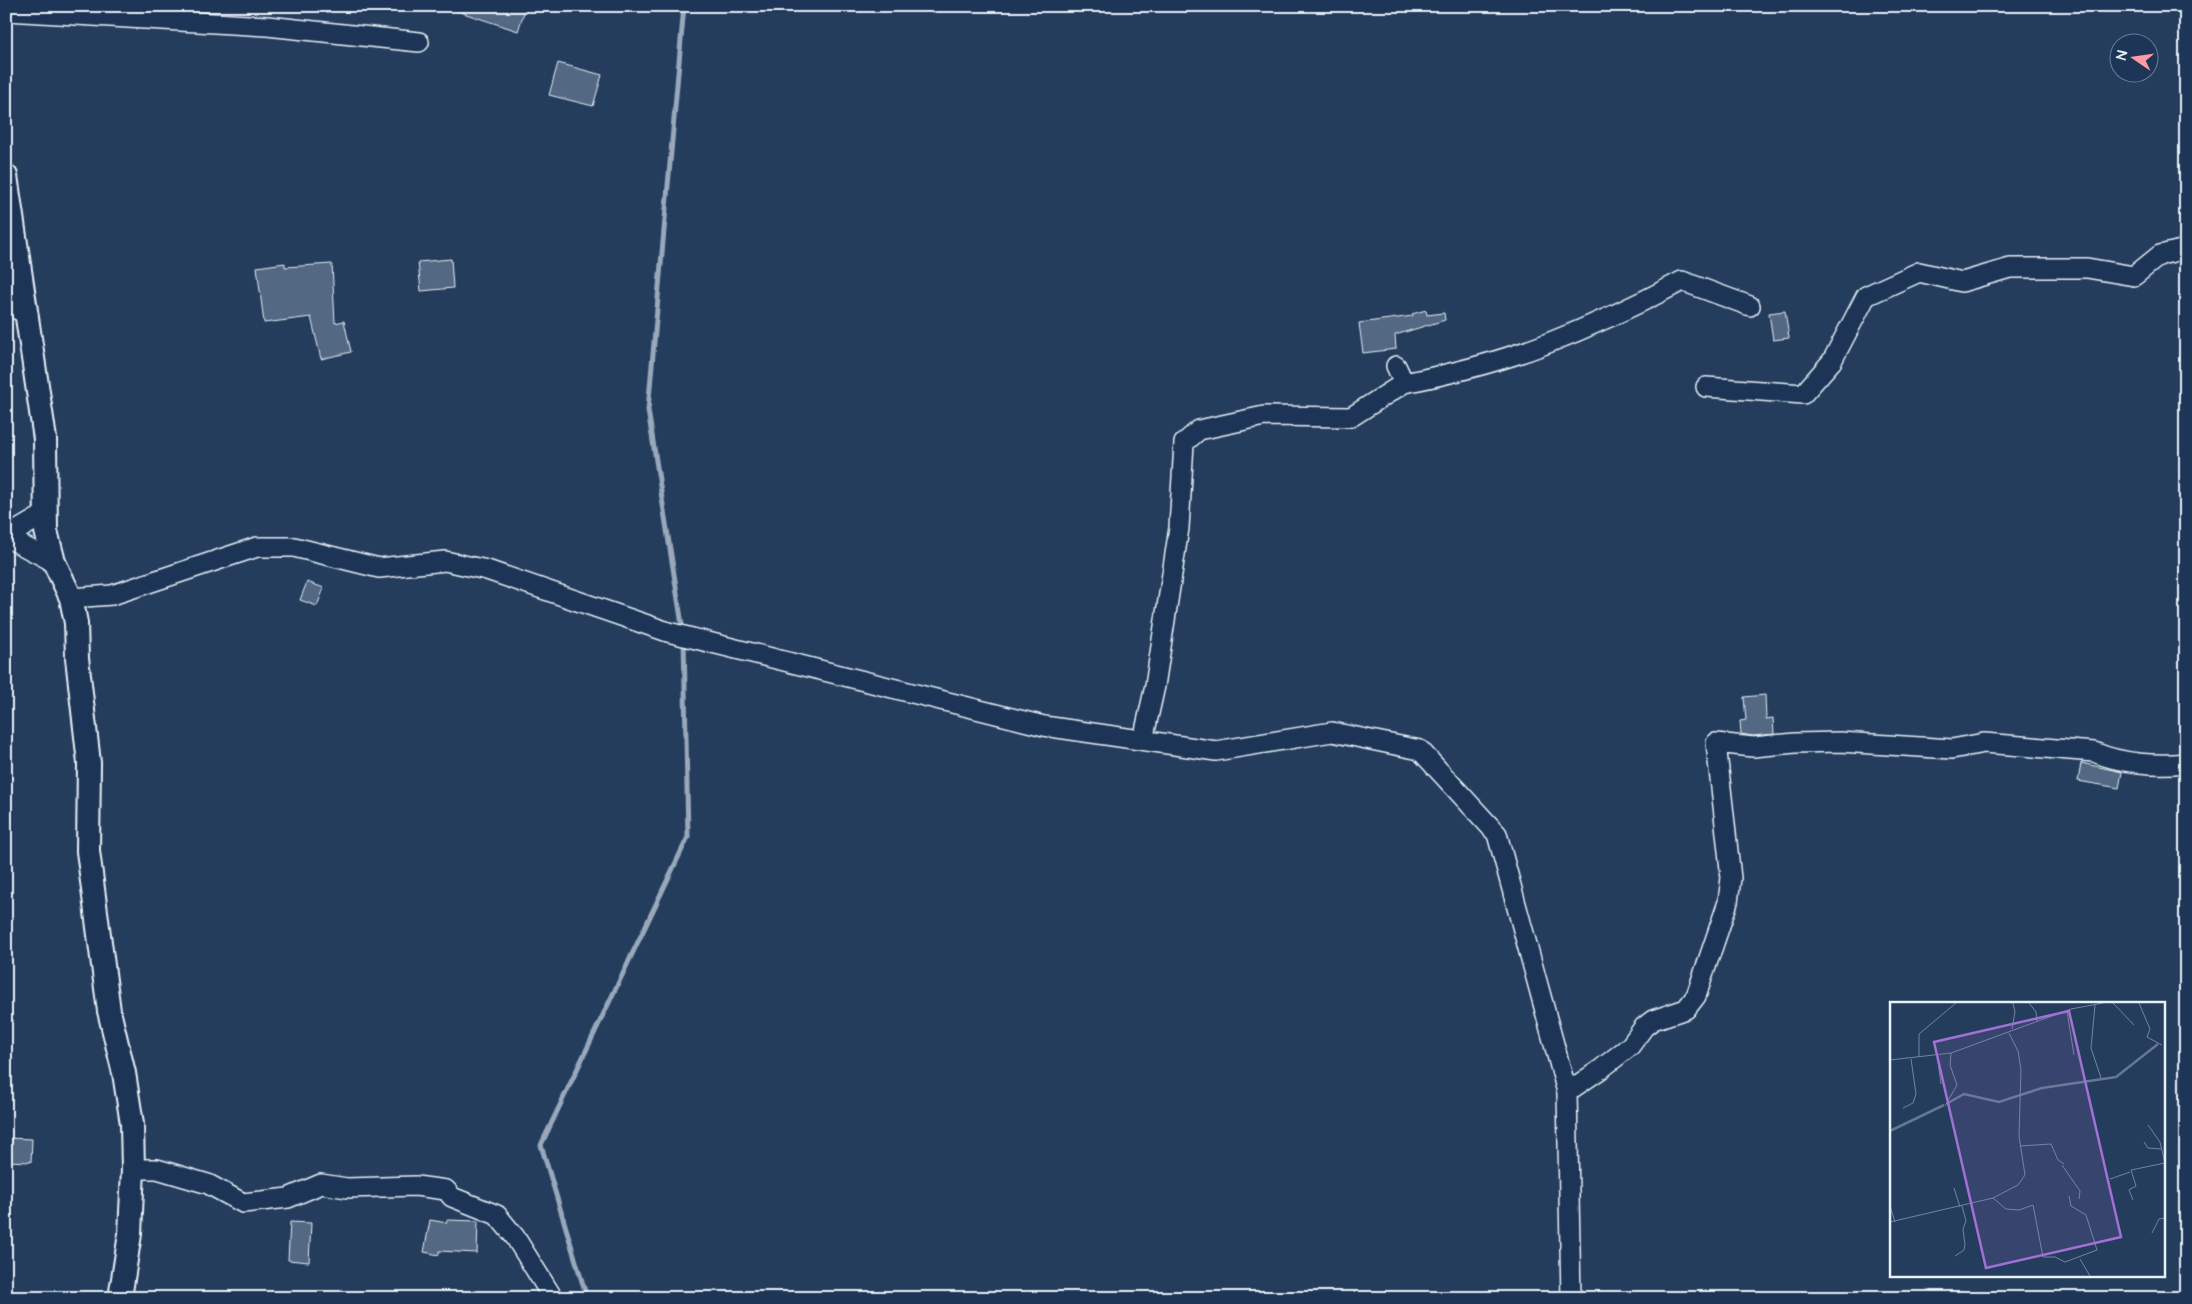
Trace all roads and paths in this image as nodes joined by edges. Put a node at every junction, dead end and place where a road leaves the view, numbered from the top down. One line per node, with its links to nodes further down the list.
1 (6, 11): 2 (street)
2 (419, 42)
3 (6, 176): 7 (street)
4 (2186, 249): 10 (street)
5 (6, 305): 7 (street)
6 (1750, 306): 9 (street)
7 (28, 314): 11 (street)
8 (1396, 366): 9 (street)
9 (1404, 383): 15 (street)
10 (1706, 387)
11 (45, 514): 12 (street); 13 (street)
12 (6, 537): 13 (street)
13 (54, 562): 14 (street)
14 (71, 598): 15 (street); 18 (street)
15 (1143, 740): 17 (street)
16 (2186, 763): 17 (street)
17 (1568, 1092): 21 (street)
18 (133, 1169): 19 (street); 20 (street)
19 (120, 1298)
20 (553, 1298)
21 (1571, 1298)

